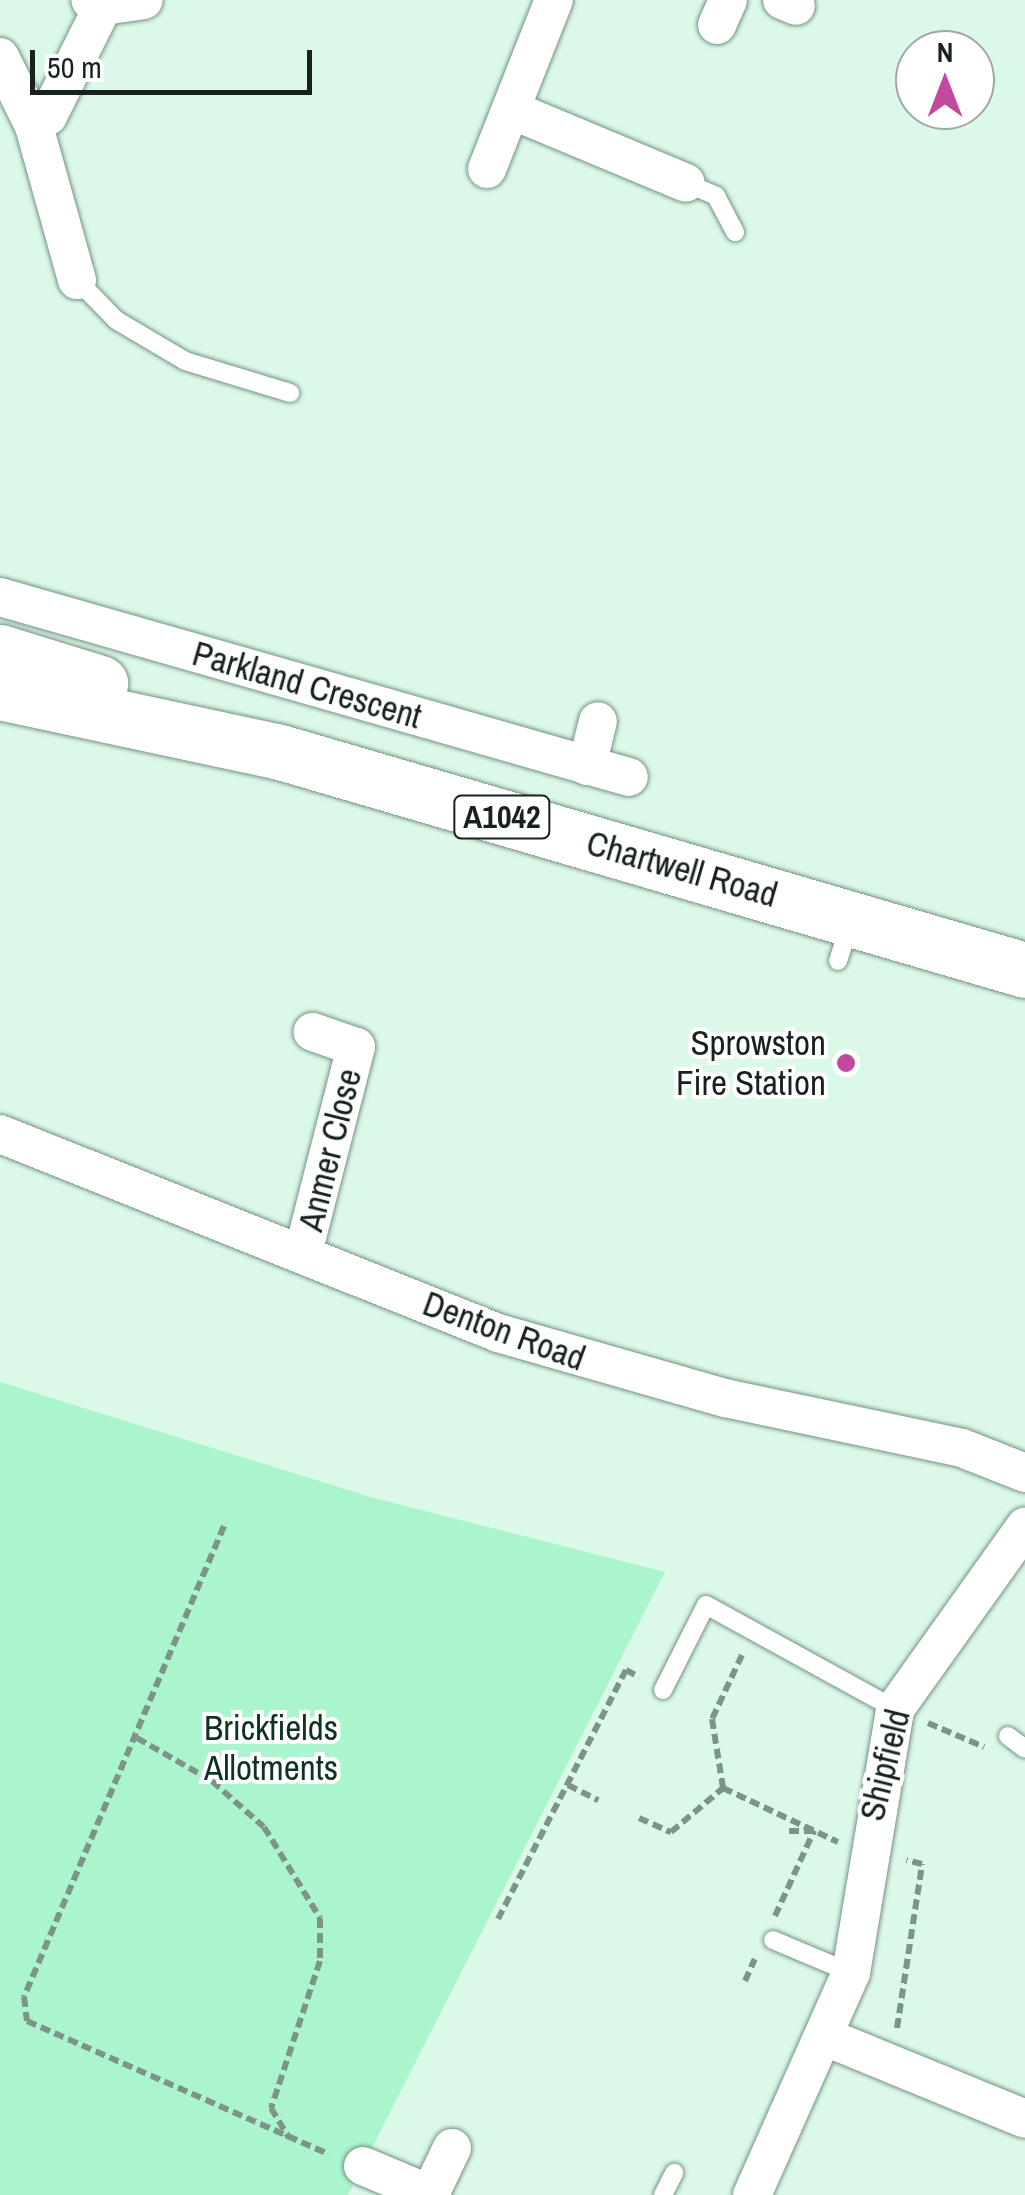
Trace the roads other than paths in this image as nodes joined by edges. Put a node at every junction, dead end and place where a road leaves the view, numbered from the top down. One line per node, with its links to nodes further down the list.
1 (144, 0): 3 (street)
2 (554, 0): 5 (street)
3 (96, 3): 6 (street)
4 (0, 57): 6 (street)
5 (514, 111): 7 (street); 8 (street)
6 (34, 126): 10 (street)
7 (487, 169)
8 (686, 182): 9 (lane)
9 (734, 232)
10 (77, 280): 11 (lane)
11 (290, 393)
12 (22, 592): 17 (street, Parkland Crescent)
13 (0, 652): 16 (highway, Chartwell Road / A1042)
14 (0, 692): 16 (highway, Chartwell Road / A1042)
15 (598, 721): 17 (street)
16 (280, 752): 19 (highway, Chartwell Road / A1042)
17 (587, 766): 18 (street, Parkland Crescent)
18 (628, 778)
19 (1025, 970)
20 (312, 1032): 22 (street, Anmer Close)
21 (0, 1134): 22 (street, Denton Road)
22 (303, 1253): 23 (street, Denton Road)
23 (1025, 1473)
24 (1025, 1527): 25 (street, Shipfield)
25 (1012, 1571): 27 (street, Shipfield)
26 (663, 1690): 27 (lane)
27 (894, 1709): 29 (street, Shipfield)
28 (767, 1939): 29 (lane)
29 (850, 1974): 30 (street, Shipfield)
30 (823, 2036): 31 (street); 37 (street, Shipfield)
31 (1025, 2119)
32 (452, 2148): 35 (street)
33 (362, 2166): 35 (street)
34 (674, 2173): 36 (lane)
35 (431, 2195)
36 (663, 2195)
37 (752, 2195)

